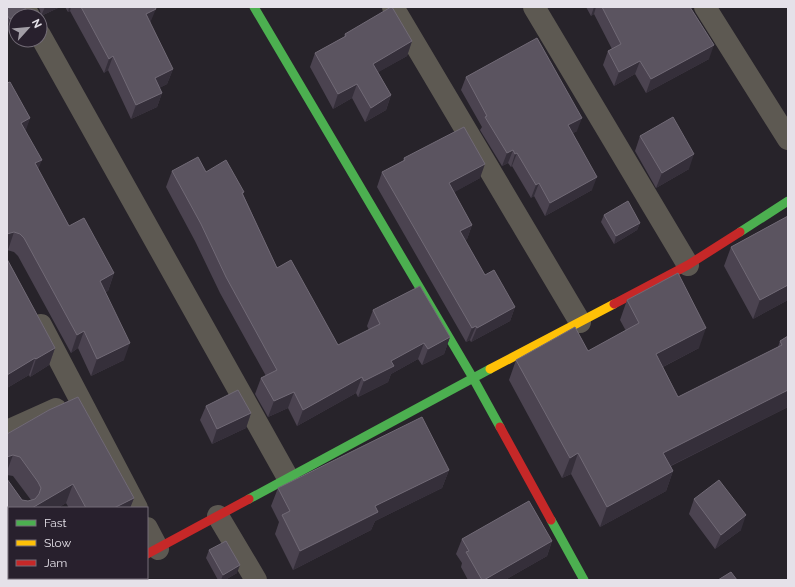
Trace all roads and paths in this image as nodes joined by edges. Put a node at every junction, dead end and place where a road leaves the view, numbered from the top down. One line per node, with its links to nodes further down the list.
1 (254, 7): 11 (street)
2 (393, 7): 10 (street)
3 (534, 7): 8 (street)
4 (705, 7): 6 (street)
5 (47, 48): 14 (street)
6 (788, 139)
7 (788, 201): 8 (street)
8 (688, 265): 10 (street)
9 (33, 310): 12 (street)
10 (580, 322): 11 (street)
11 (473, 378): 14 (street); 20 (street)
12 (80, 398): 13 (street); 15 (street)
13 (7, 431)
14 (288, 478): 16 (street)
15 (136, 507)
16 (218, 516): 18 (street); 19 (street)
17 (148, 533): 18 (street)
18 (152, 552)
19 (256, 580)
20 (584, 580)

